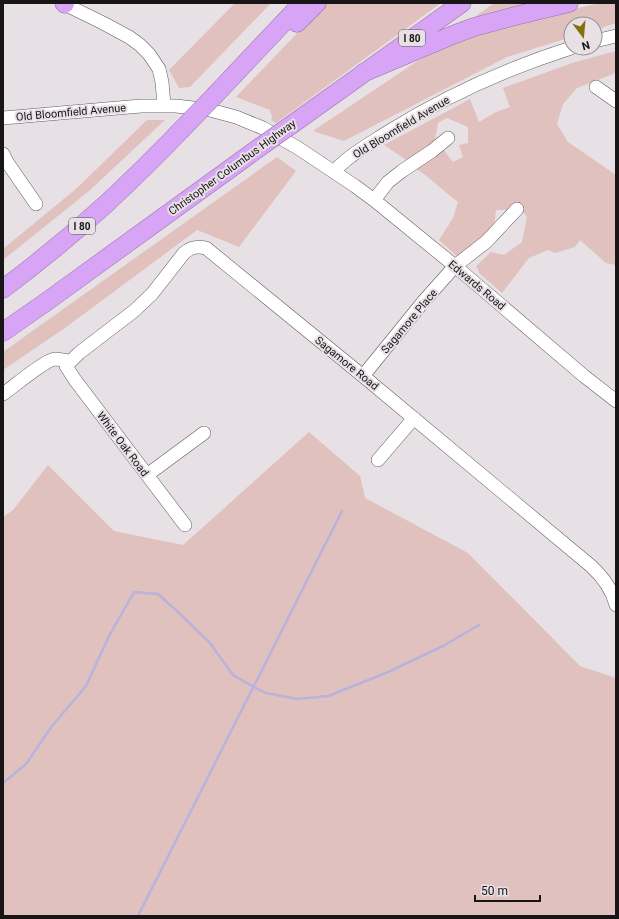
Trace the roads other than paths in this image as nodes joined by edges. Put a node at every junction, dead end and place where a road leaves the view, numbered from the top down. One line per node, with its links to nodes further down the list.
1 (63, 3): 13 (street)
2 (302, 3): 9 (highway, I 80)
3 (317, 3): 9 (highway)
4 (462, 3): 10 (highway, Christopher Columbus Highway / I 80)
5 (569, 3): 10 (highway)
6 (616, 36): 7 (street)
7 (603, 39)
8 (563, 51): 17 (street, Old Bloomfield Avenue)
9 (248, 60): 22 (highway, I 80, bridge)
10 (363, 73): 23 (highway, Christopher Columbus Highway / I 80, bridge)
11 (596, 87): 12 (street)
12 (615, 99)
13 (164, 105): 14 (street, Old Bloomfield Avenue); 17 (street, Old Bloomfield Avenue)
14 (3, 118)
15 (448, 138): 18 (street)
16 (3, 154): 19 (street)
17 (334, 172): 18 (street, Edwards Road)
18 (374, 200): 21 (street, Edwards Road)
19 (36, 204)
20 (517, 209): 21 (street, Sagamore Place)
21 (455, 266): 25 (street, Sagamore Place); 27 (street, Edwards Road)
22 (3, 289)
23 (3, 332)
24 (70, 362): 25 (street, Sagamore Road); 26 (street); 31 (street, White Oak Road)
25 (363, 376): 28 (street, Sagamore Road)
26 (3, 394)
27 (616, 401)
28 (414, 418): 30 (street); 33 (street, Sagamore Road)
29 (204, 433): 31 (street)
30 (378, 460)
31 (147, 475): 32 (street, White Oak Road)
32 (185, 525)
33 (616, 605)

